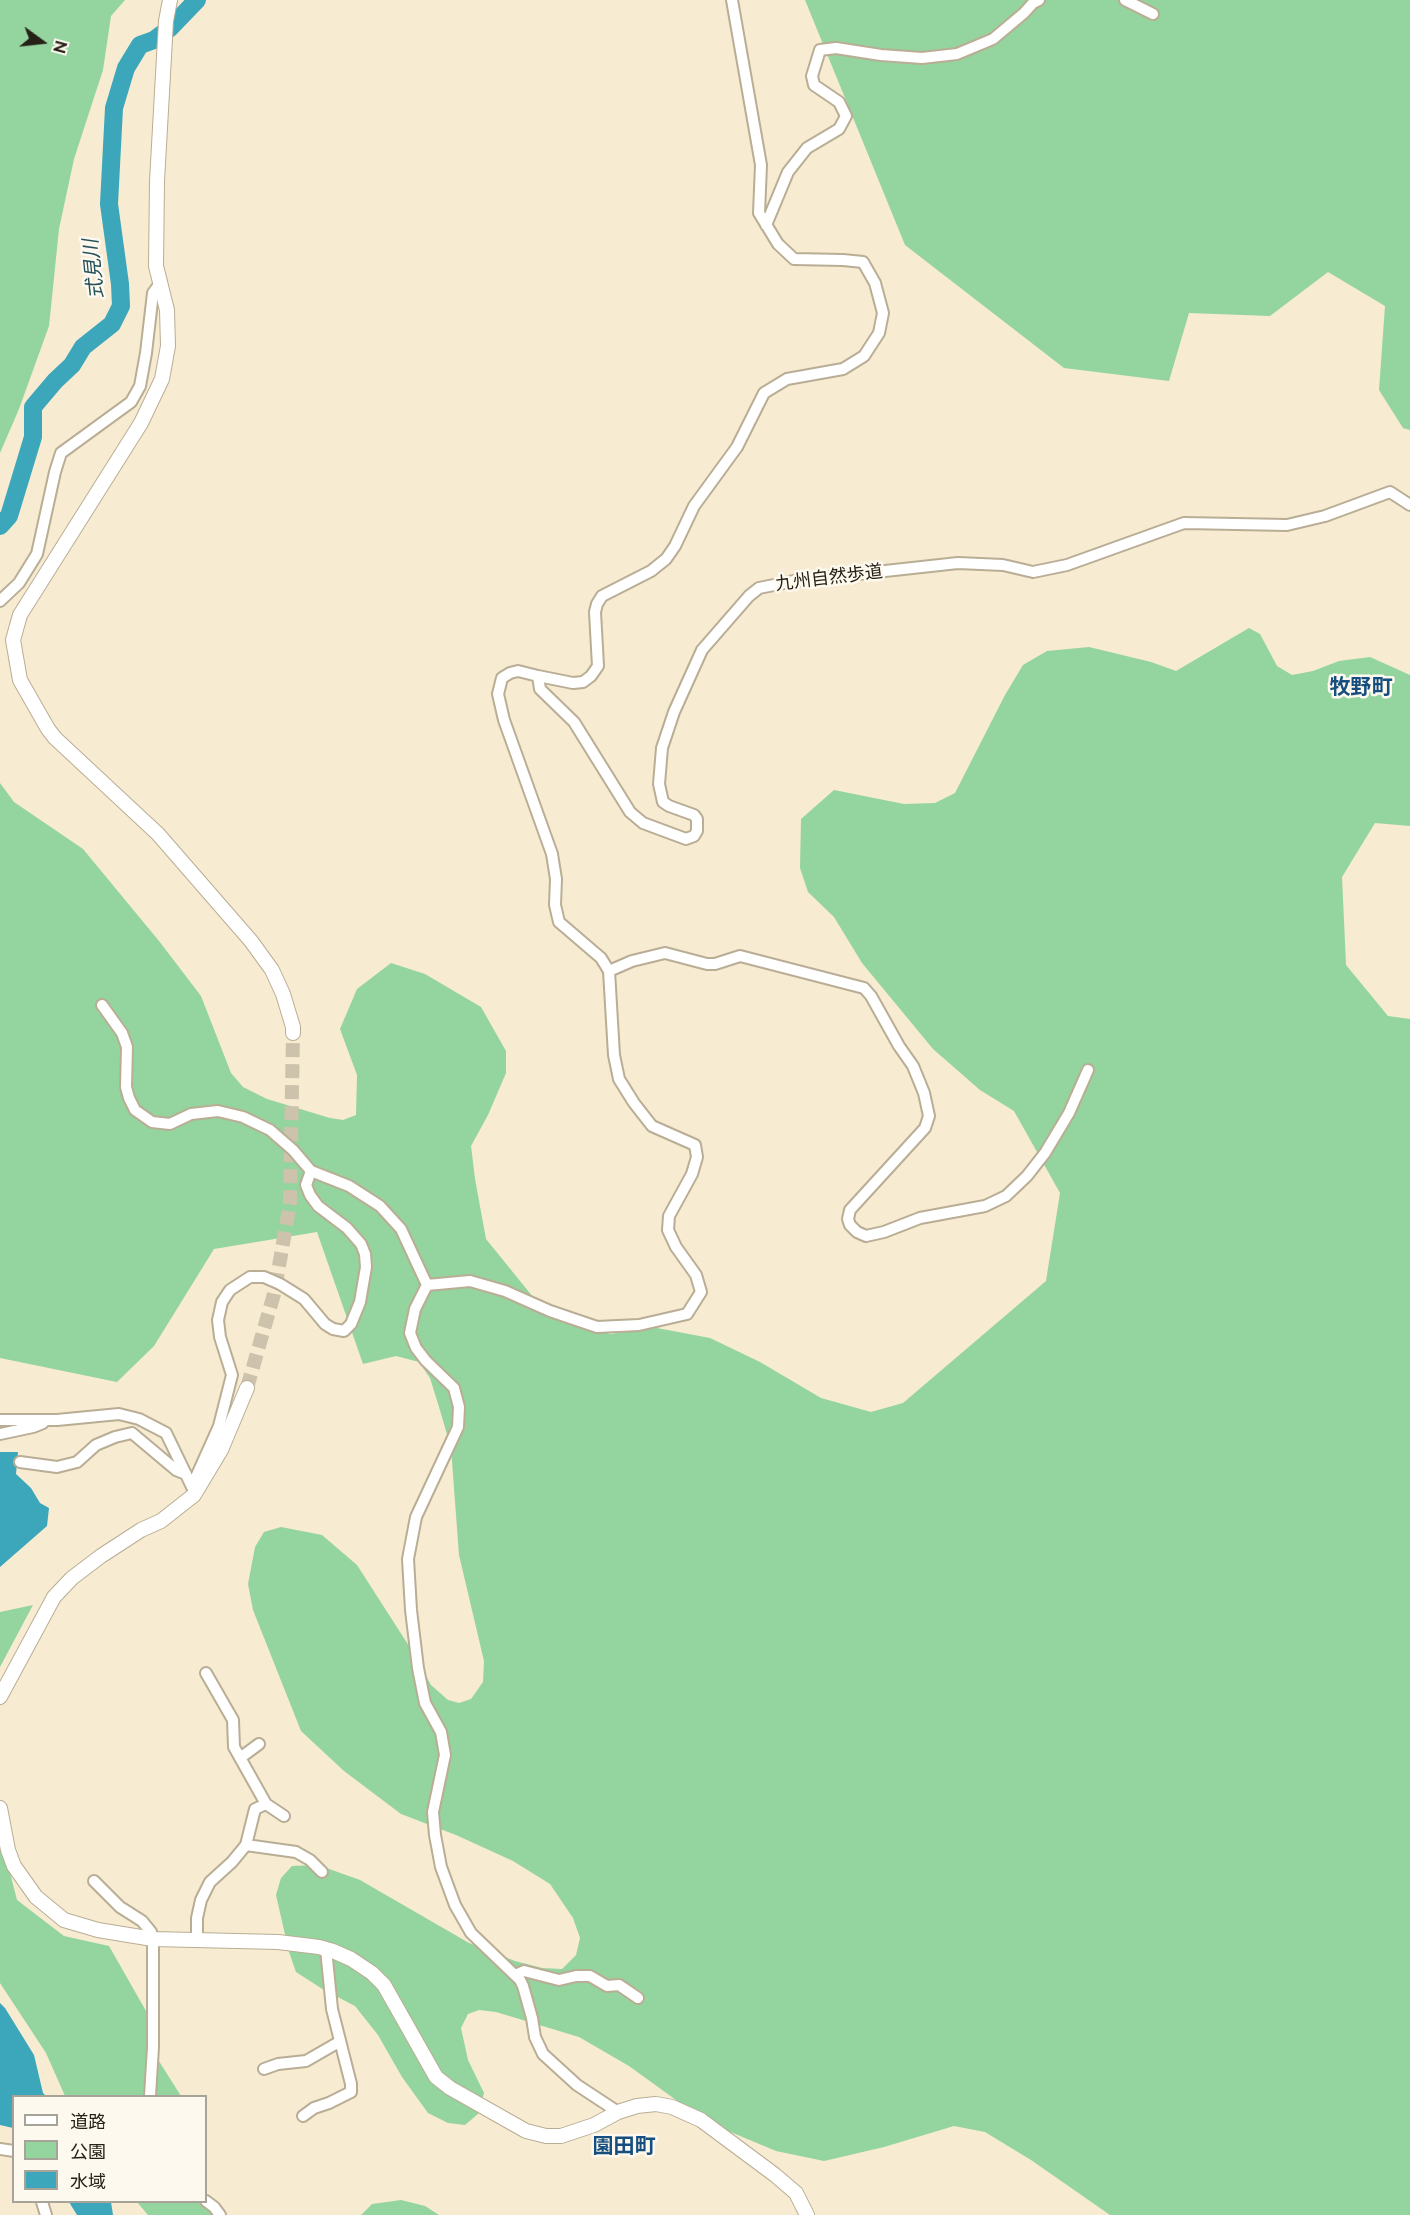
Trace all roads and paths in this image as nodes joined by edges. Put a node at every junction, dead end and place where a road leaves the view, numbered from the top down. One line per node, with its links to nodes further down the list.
1 (170, 0): 7 (street)
2 (732, 0): 6 (street)
3 (1039, 0): 6 (street)
4 (1125, 0): 5 (street)
5 (1153, 14)
6 (766, 225): 10 (street)
7 (160, 282): 9 (street); 13 (street)
8 (1410, 505): 10 (street, 九州自然歩道)
9 (0, 601)
10 (538, 676): 11 (street)
11 (609, 970): 14 (street); 16 (street)
12 (102, 1005): 15 (street)
13 (293, 1033)
14 (1088, 1070)
15 (311, 1170): 16 (street); 23 (street)
16 (427, 1285): 37 (street)
17 (247, 1388): 23 (street)
18 (0, 1420): 19 (street)
19 (50, 1420): 20 (street); 22 (street)
20 (0, 1434)
21 (20, 1462): 22 (street)
22 (186, 1474): 23 (street)
23 (193, 1490): 25 (street)
24 (206, 1673): 27 (street)
25 (0, 1697)
26 (259, 1744): 27 (street)
27 (240, 1758): 28 (street)
28 (266, 1804): 30 (street); 31 (street)
29 (0, 1808): 34 (street)
30 (284, 1816)
31 (246, 1845): 32 (street); 35 (street)
32 (322, 1872)
33 (94, 1881): 34 (street)
34 (153, 1938): 35 (street); 41 (street)
35 (197, 1940): 36 (street)
36 (326, 1949): 39 (street); 42 (street)
37 (515, 1975): 38 (street); 42 (street)
38 (638, 1998)
39 (339, 2042): 40 (street); 43 (street)
40 (264, 2069)
41 (150, 2095)
42 (618, 2112): 46 (street)
43 (303, 2116)
44 (207, 2202): 45 (street)
45 (220, 2215)
46 (807, 2215)

